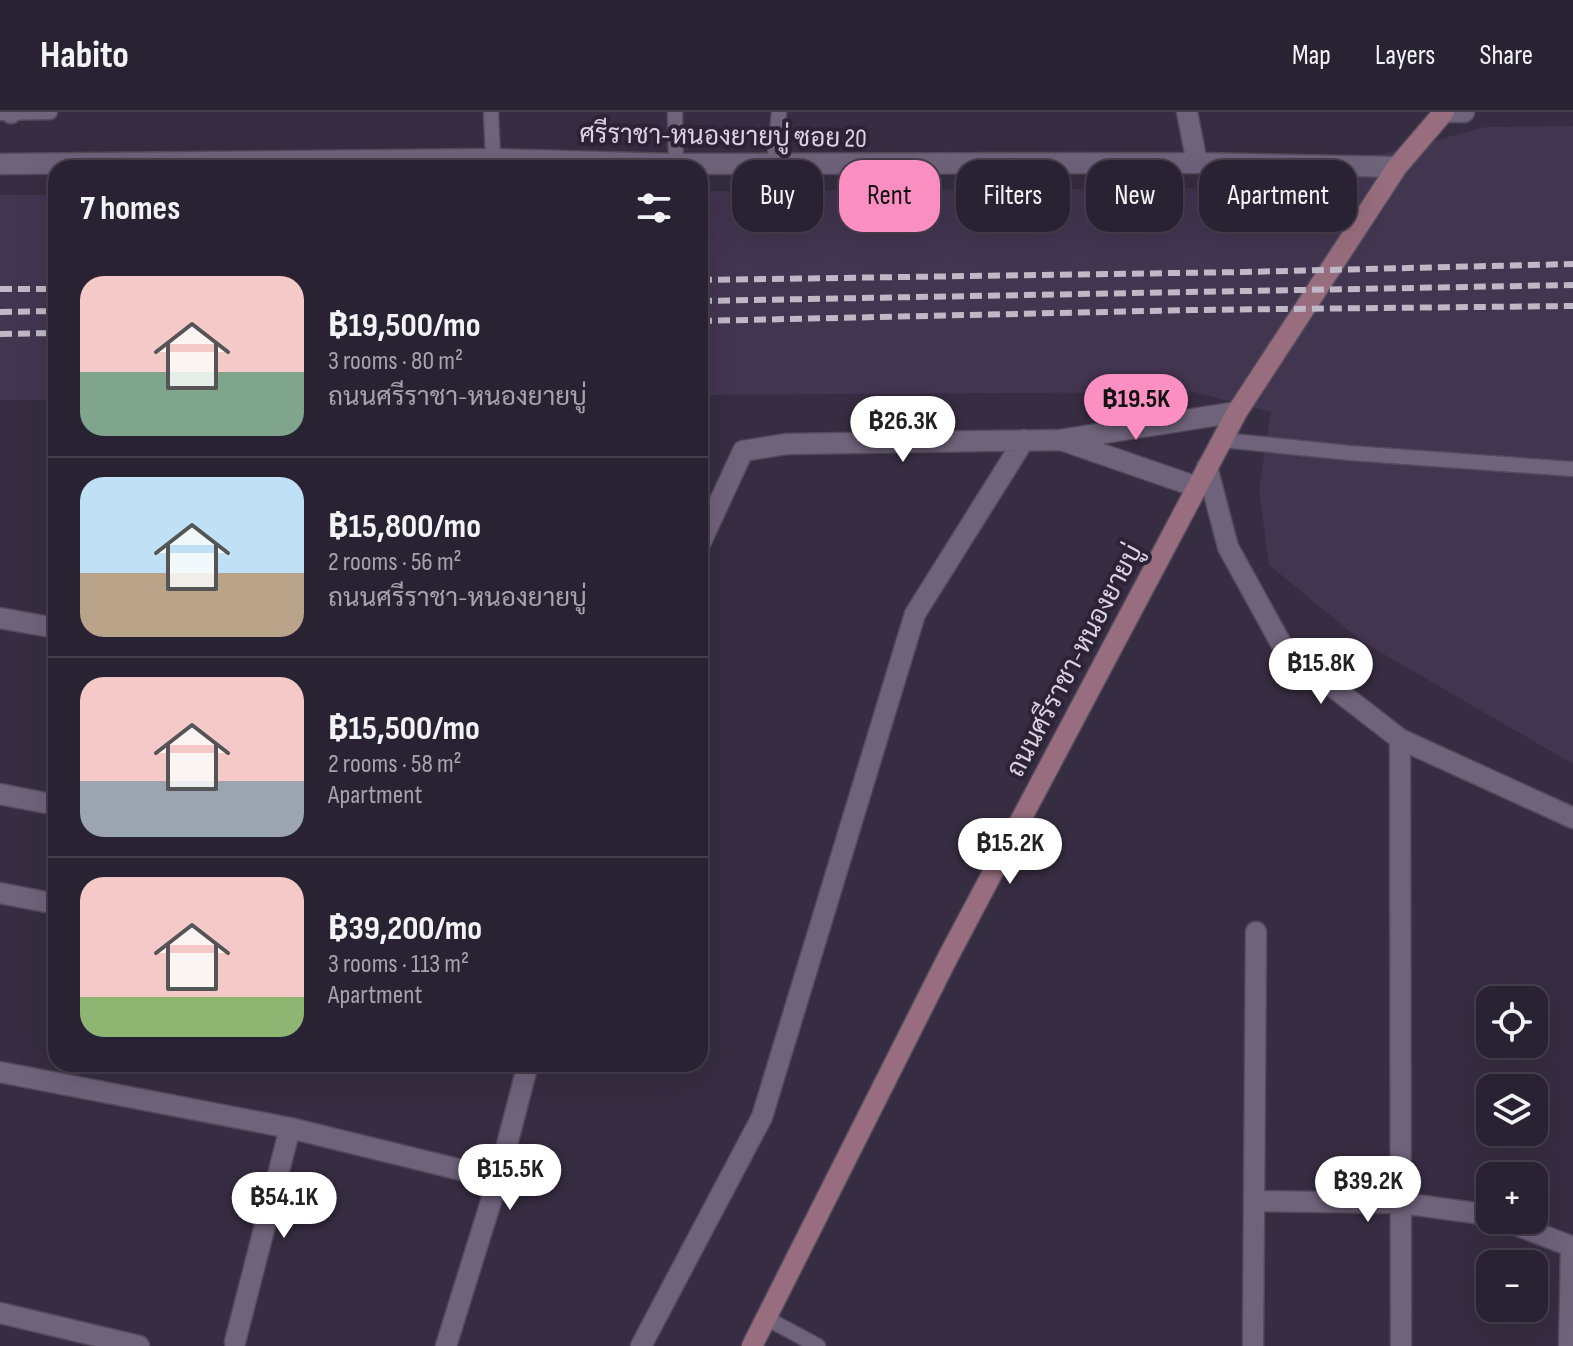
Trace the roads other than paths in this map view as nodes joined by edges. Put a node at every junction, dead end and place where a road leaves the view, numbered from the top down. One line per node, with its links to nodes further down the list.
1 (11, 112): 2 (lane); 9 (lane)
2 (50, 112)
3 (491, 112): 10 (lane)
4 (675, 112): 13 (lane)
5 (779, 112): 14 (lane)
6 (1187, 112): 15 (street)
7 (1443, 112): 8 (street); 21 (main road, ถนนศรีราชา-หนองยายบู่)
8 (1464, 112)
9 (0, 113)
10 (493, 159): 11 (street, ศรีราชา-หนองยายบู่ ซอย 20); 12 (street, ศรีราชา-หนองยายบู่ ซอย 20)
11 (394, 160)
12 (530, 160)
13 (676, 160)
14 (774, 160)
15 (1197, 163): 20 (street, ศรีราชา-หนองยายบู่ ซอย 20); 21 (street, ศรีราชา-หนองยายบู่ ซอย 20)
16 (0, 164): 17 (street, ศรีราชา-หนองยายบู่ ซอย 20)
17 (48, 164)
18 (708, 164): 19 (street, ศรีราชา-หนองยายบู่ ซอย 20)
19 (732, 165)
20 (823, 165)
21 (1397, 167): 22 (main road, ถนนศรีราชา-หนองยายบู่)
22 (1237, 412): 24 (street); 25 (main road, ถนนศรีราชา-หนองยายบู่)
23 (1024, 440): 24 (street); 29 (street); 53 (street)
24 (1060, 440): 28 (street)
25 (1222, 440): 26 (main road, ถนนศรีราชา-หนองยายบู่); 27 (lane)
26 (1207, 467): 28 (main road, ถนนศรีราชา-หนองยายบู่); 32 (street)
27 (1573, 469)
28 (1197, 487): 49 (main road, ถนนศรีราชา-หนองยายบู่)
29 (708, 527)
30 (0, 618): 31 (street)
31 (48, 627)
32 (1400, 739): 35 (street); 44 (street)
33 (0, 794): 34 (street)
34 (48, 803)
35 (1573, 818)
36 (0, 893): 37 (street)
37 (48, 902)
38 (1256, 932): 43 (street)
39 (0, 1072): 41 (street)
40 (526, 1072): 42 (street)
41 (290, 1128): 42 (street); 50 (street)
42 (498, 1179): 52 (street)
43 (1254, 1201): 44 (street); 56 (street)
44 (1401, 1203): 45 (street); 57 (street)
45 (1476, 1213)
46 (1539, 1234): 47 (street)
47 (1572, 1247): 58 (street)
48 (0, 1313): 51 (street)
49 (766, 1318): 54 (main road, ถนนศรีราชา-หนองยายบู่); 55 (lane)
50 (235, 1342)
51 (139, 1346)
52 (446, 1346)
53 (641, 1346)
54 (752, 1346)
55 (818, 1346)
56 (1253, 1346)
57 (1401, 1346)
58 (1569, 1346)

